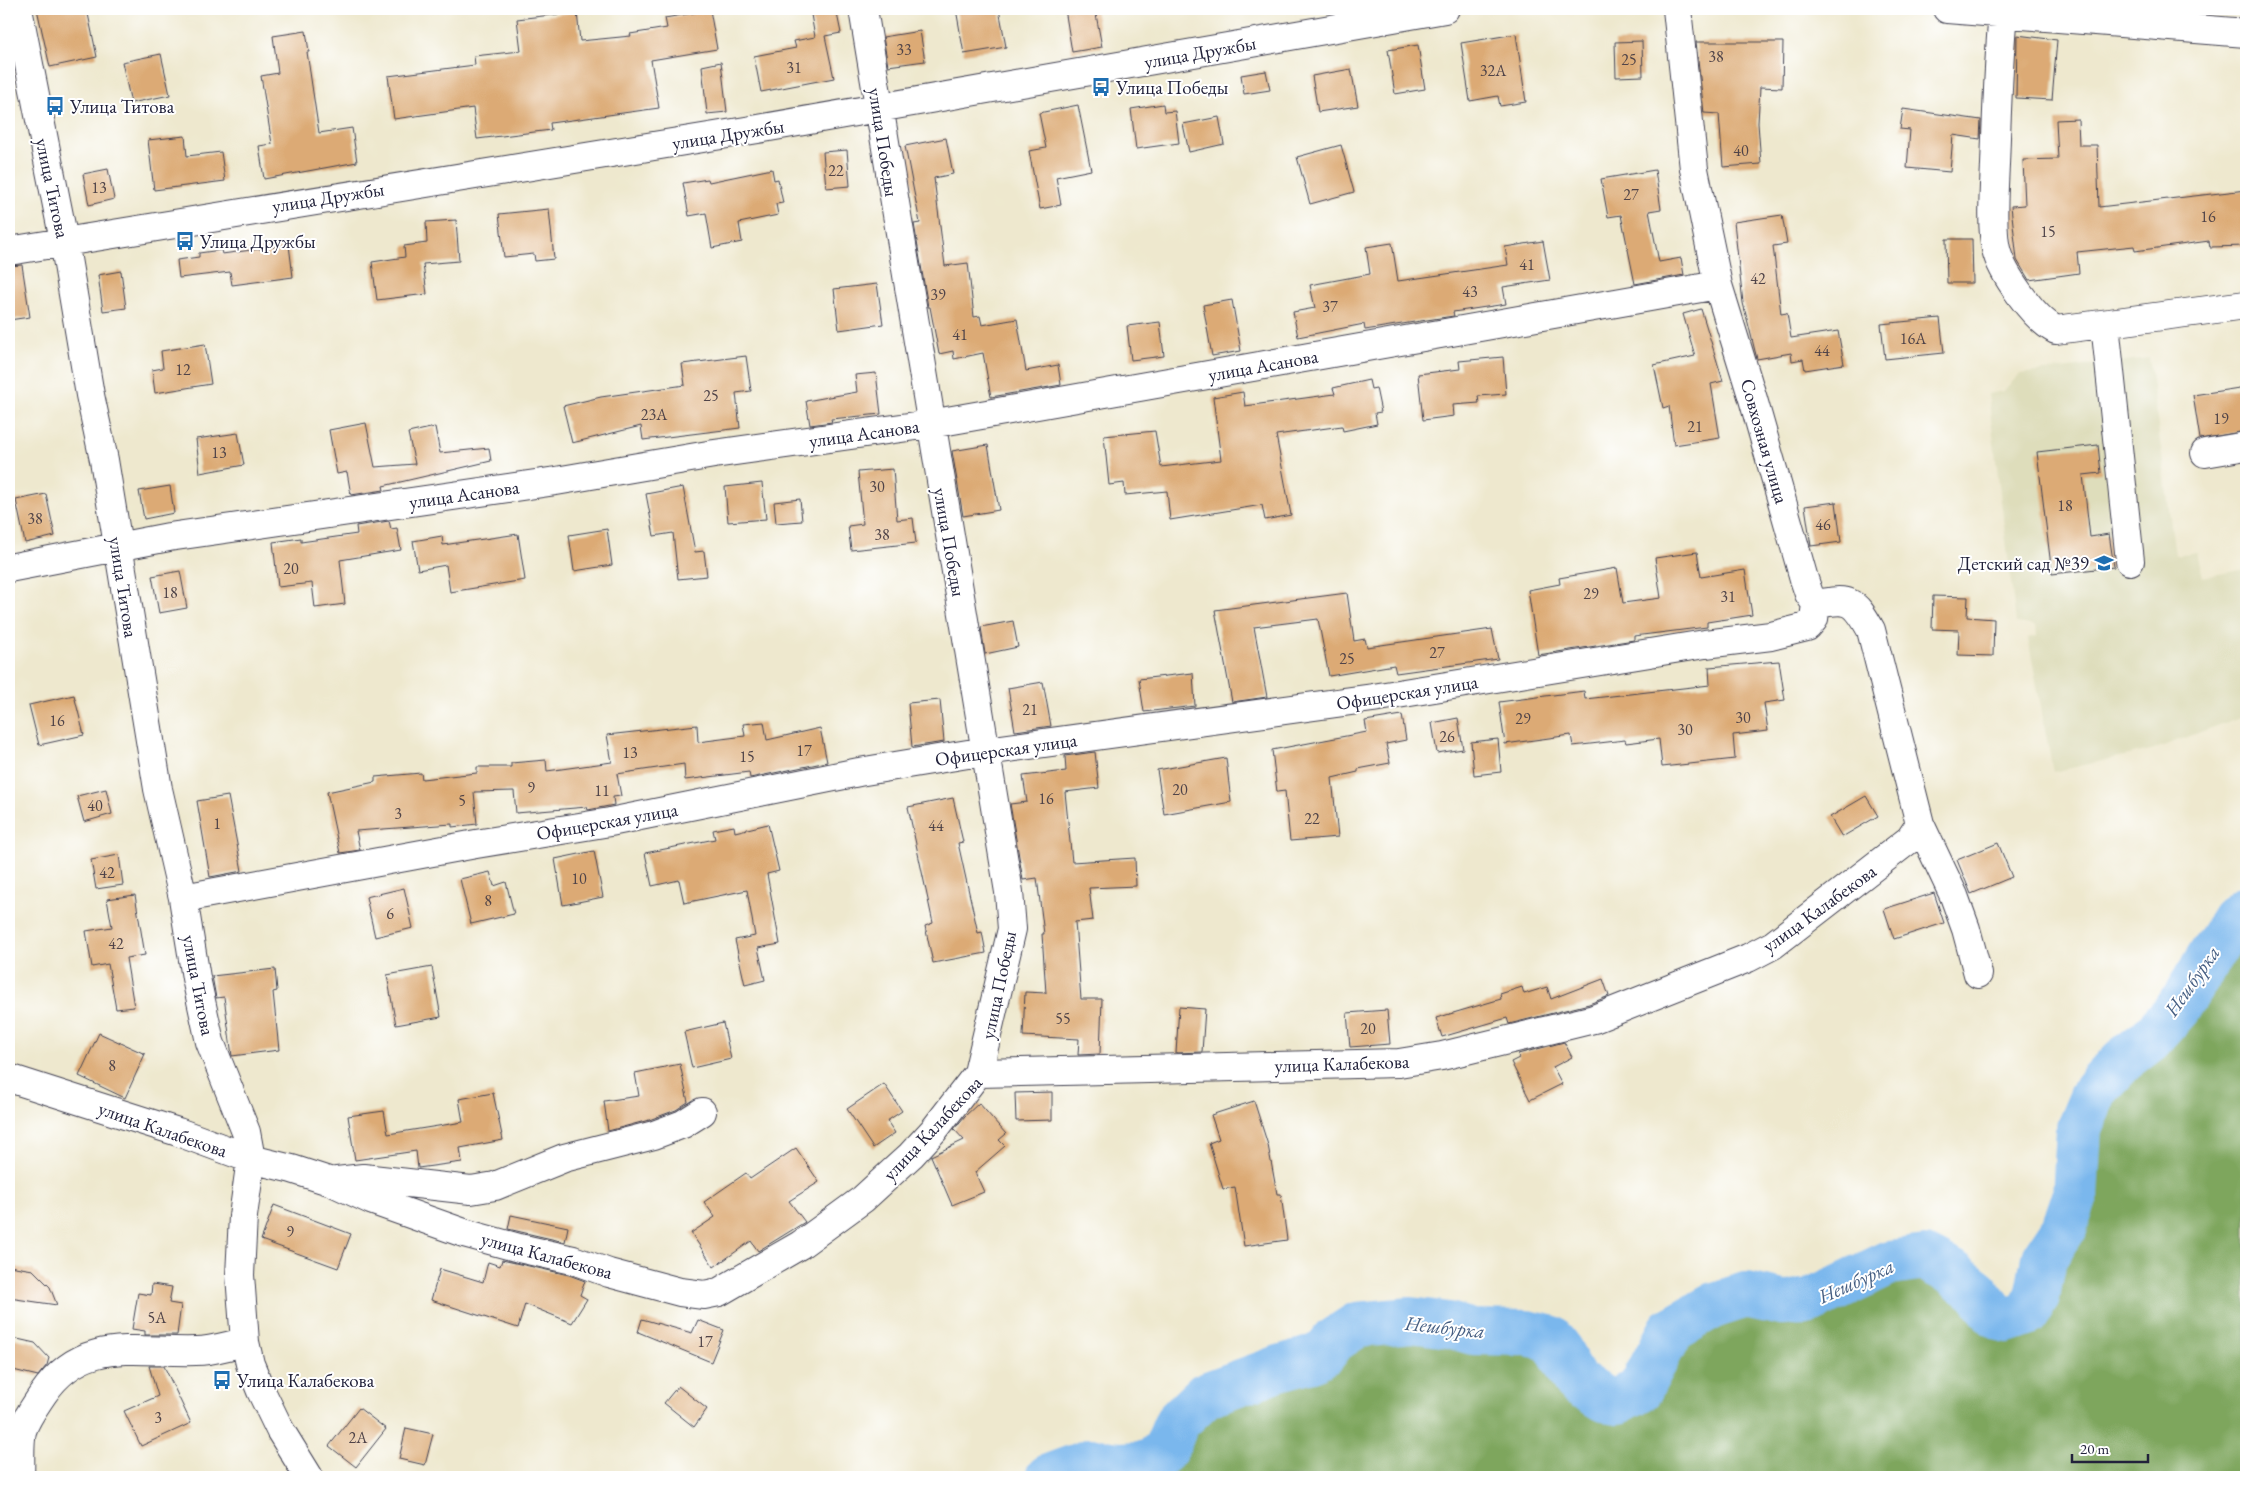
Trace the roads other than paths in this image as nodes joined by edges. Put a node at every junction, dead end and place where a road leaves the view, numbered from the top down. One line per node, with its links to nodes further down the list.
1 (18, 9): 10 (street, улица Титова)
2 (863, 9): 9 (street, улица Победы)
3 (1445, 9): 9 (street, улица Дружбы)
4 (1677, 9): 12 (street, Совхозная улица)
5 (1947, 9): 6 (street)
6 (1956, 9): 7 (street)
7 (2003, 13): 8 (street); 14 (street)
8 (2246, 33)
9 (878, 108): 10 (street, улица Дружбы); 15 (street, улица Победы)
10 (64, 241): 11 (street, улица Дружбы); 18 (street, улица Титова)
11 (9, 251)
12 (1718, 285): 15 (street, улица Асанова); 21 (street, Совхозная улица)
13 (2246, 305): 14 (street)
14 (2105, 324): 19 (street)
15 (930, 424): 18 (street, улица Асанова); 22 (street, улица Победы)
16 (2246, 446): 17 (street)
17 (2205, 453)
18 (118, 546): 20 (street, улица Асанова); 24 (street, улица Титова)
19 (2130, 561)
20 (9, 568)
21 (1816, 604): 22 (street, Офицерская улица); 23 (street)
22 (986, 751): 24 (street, Офицерская улица); 26 (street, улица Победы)
23 (1920, 824): 25 (street); 26 (street, улица Калабекова)
24 (183, 898): 29 (street, улица Титова)
25 (1978, 974)
26 (978, 1073): 30 (street, улица Калабекова)
27 (9, 1078): 29 (street, улица Калабекова)
28 (702, 1112): 30 (street)
29 (251, 1159): 30 (street, улица Калабекова); 31 (street, улица Титова)
30 (332, 1182)
31 (245, 1342): 32 (street); 33 (street, улица Титова)
32 (20, 1477)
33 (309, 1477)

